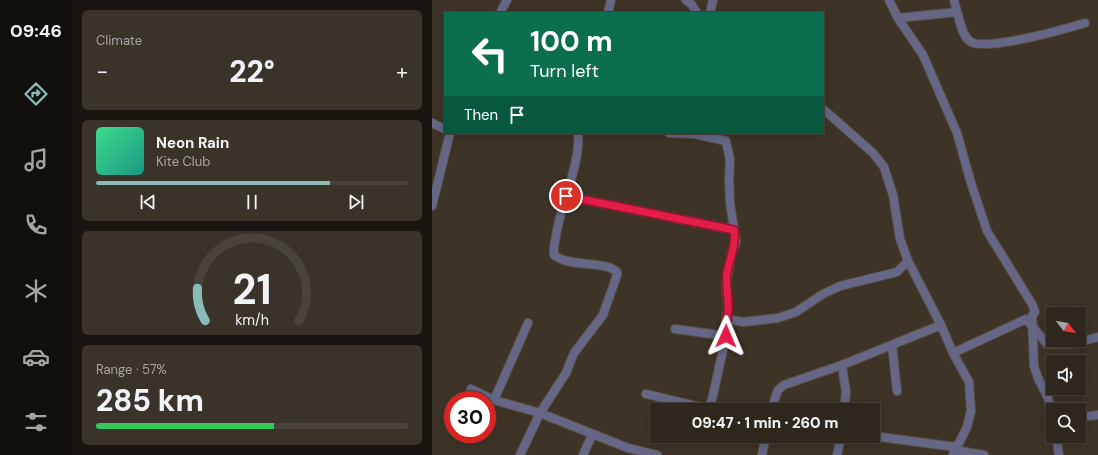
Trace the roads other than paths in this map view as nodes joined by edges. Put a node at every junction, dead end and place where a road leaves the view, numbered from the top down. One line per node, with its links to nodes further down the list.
1 (507, 0): 7 (street)
2 (611, 0): 8 (street)
3 (686, 0): 9 (street)
4 (712, 0): 10 (street)
5 (889, 0): 12 (street)
6 (954, 0): 11 (street)
7 (501, 12)
8 (608, 12)
9 (696, 12)
10 (710, 12)
11 (957, 12): 12 (street); 13 (street)
12 (898, 18): 25 (street)
13 (1085, 23)
14 (824, 110): 24 (street)
15 (432, 123): 16 (street)
16 (444, 129)
17 (450, 134): 20 (street)
18 (578, 134): 21 (street)
19 (695, 134): 23 (street)
20 (434, 190): 22 (street)
21 (566, 196): 23 (street); 45 (street)
22 (432, 206)
23 (734, 230): 26 (street)
24 (908, 261): 26 (street); 28 (street)
25 (1029, 318): 29 (street); 34 (street)
26 (726, 319): 31 (street)
27 (528, 323): 40 (street)
28 (941, 325): 33 (street); 34 (street)
29 (1034, 328): 32 (street); 44 (street)
30 (675, 329): 31 (street)
31 (726, 336): 39 (street)
32 (1098, 337)
33 (892, 345): 35 (street); 38 (street)
34 (953, 353): 53 (street)
35 (842, 365): 42 (street); 43 (street)
36 (471, 389): 37 (street)
37 (475, 391)
38 (897, 391)
39 (646, 394)
40 (496, 395)
41 (496, 401): 45 (street)
42 (773, 403)
43 (845, 403)
44 (1049, 403)
45 (540, 413): 48 (street); 54 (street)
46 (1098, 415): 47 (street)
47 (1086, 416)
48 (592, 435): 55 (street); 56 (street)
49 (880, 437): 53 (street)
50 (765, 443): 57 (street)
51 (840, 443): 58 (street)
52 (1057, 443): 60 (street)
53 (954, 451): 59 (street)
54 (520, 455)
55 (583, 455)
56 (657, 455)
57 (762, 455)
58 (837, 455)
59 (984, 455)
60 (1059, 455)

